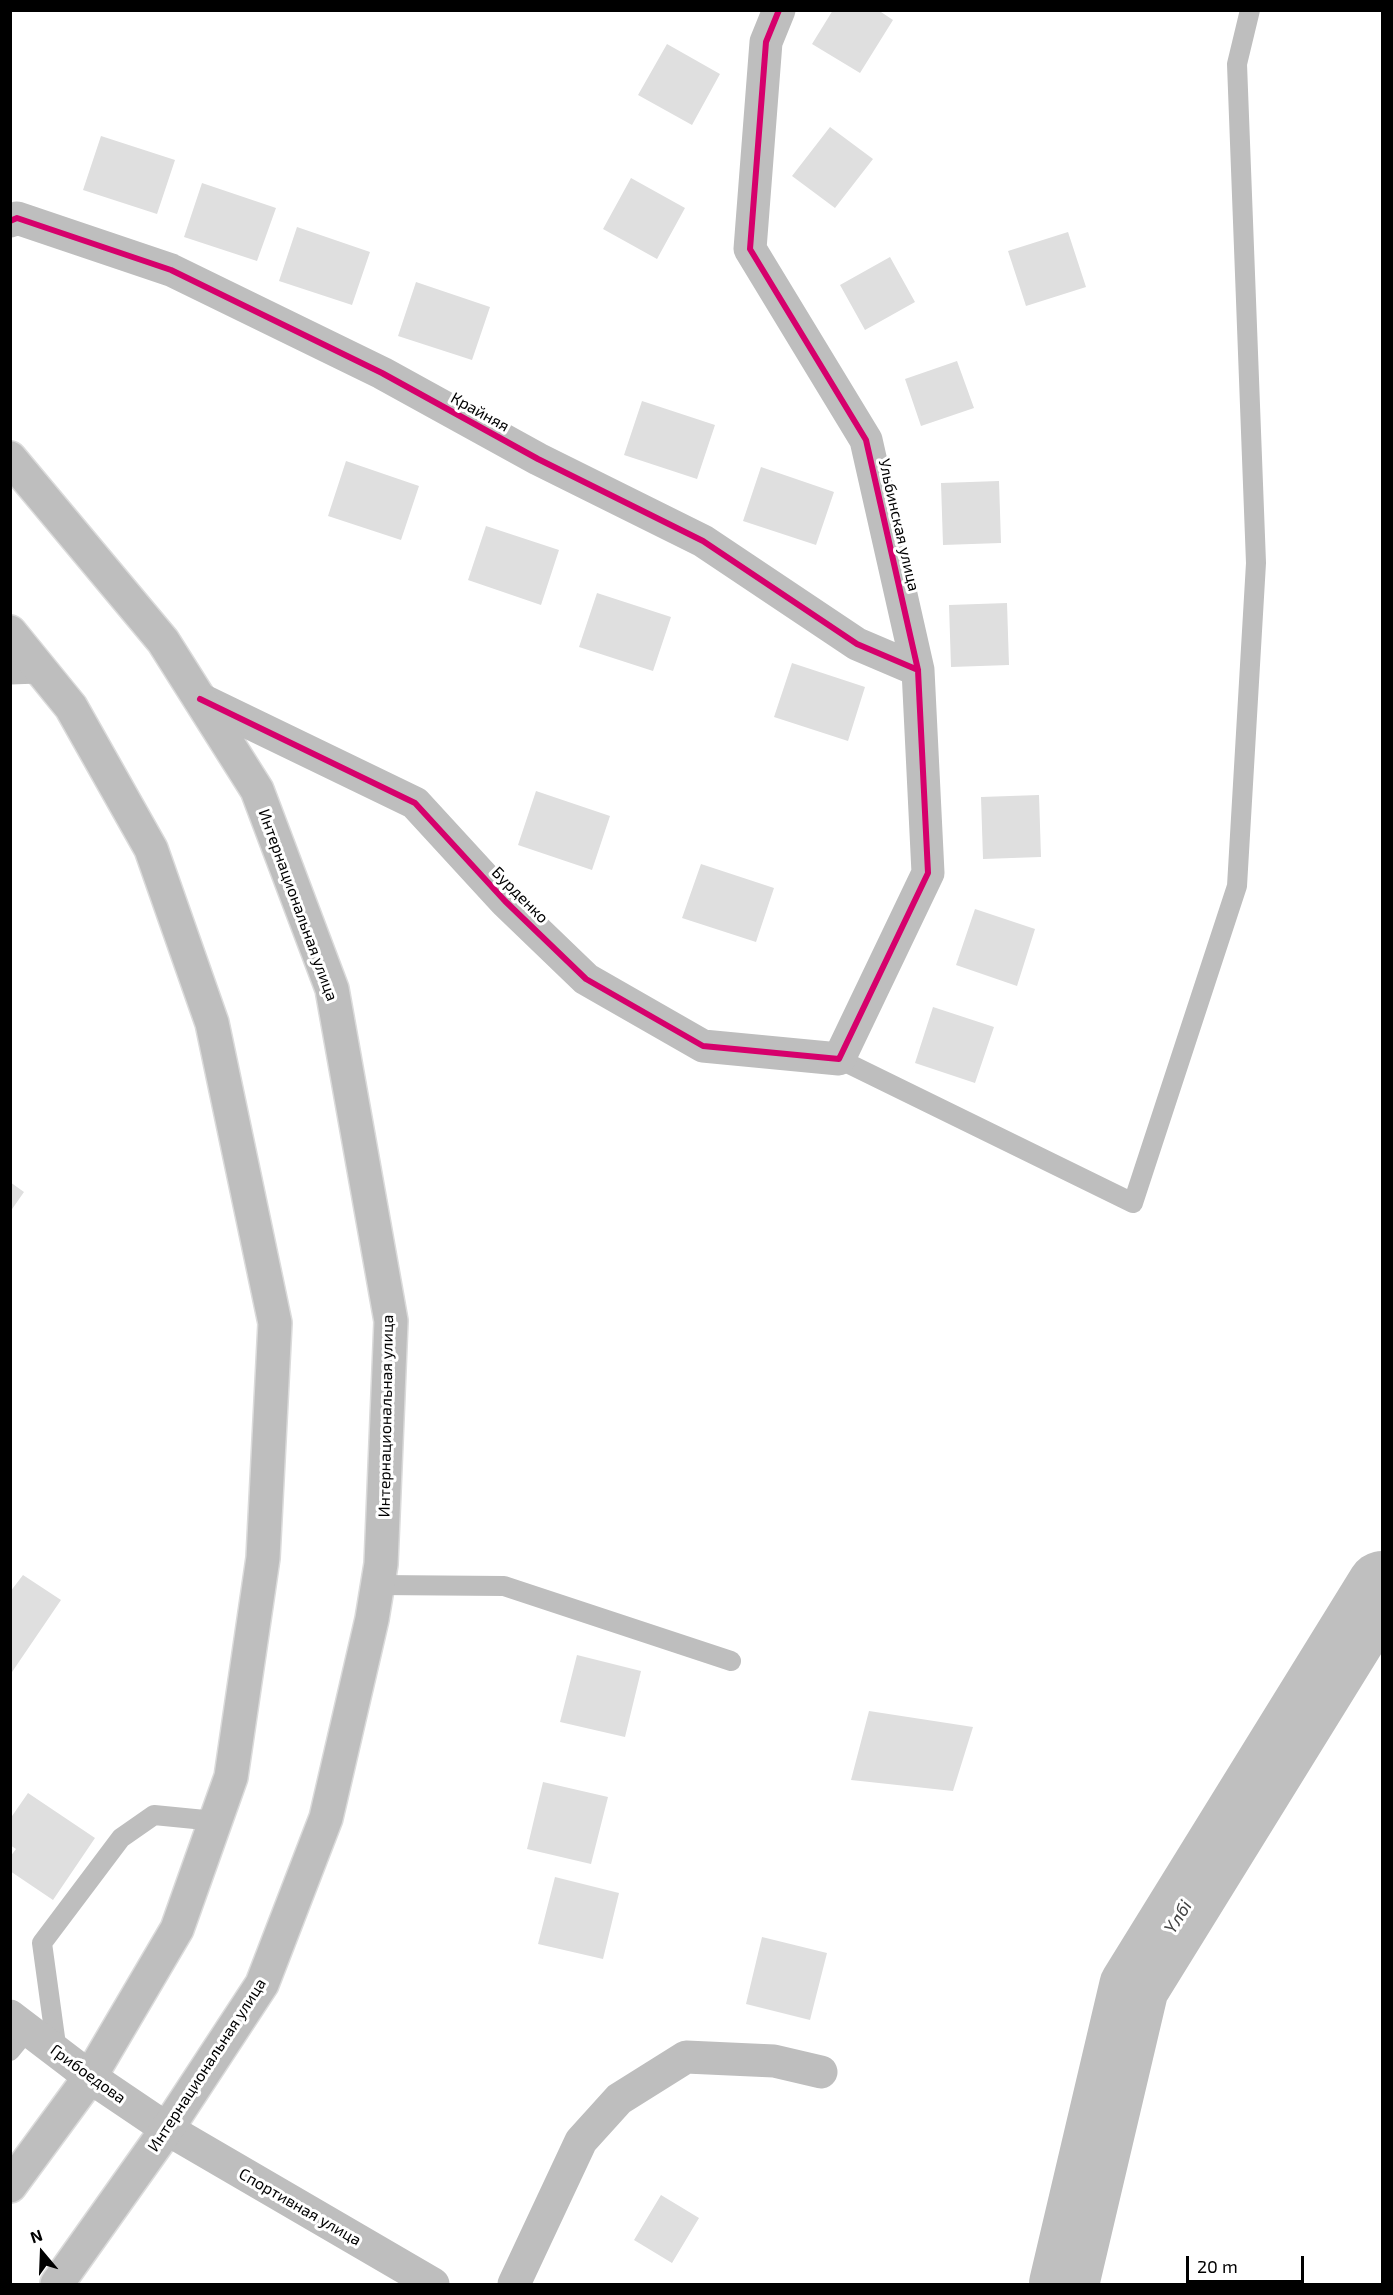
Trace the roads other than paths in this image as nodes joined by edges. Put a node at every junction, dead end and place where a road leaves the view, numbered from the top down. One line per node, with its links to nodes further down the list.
1 (779, 10): 7 (street, Ульбинская улица)
2 (1250, 10): 9 (lane)
3 (10, 221): 7 (street, Крайняя)
4 (10, 458): 8 (street, Интернациональная улица)
5 (10, 633): 6 (street)
6 (24, 667): 12 (street)
7 (918, 670): 9 (street, Ульбинская улица)
8 (200, 699): 9 (street, Бурденко); 10 (street, Интернациональная улица)
9 (839, 1059)
10 (378, 1585): 11 (lane); 17 (street, Интернациональная улица)
11 (731, 1661)
12 (215, 1821): 14 (lane); 16 (street)
13 (16, 2032): 14 (street, Грибоедова)
14 (57, 2052): 16 (street, Грибоедова)
15 (821, 2072): 21 (street)
16 (90, 2077): 17 (street, Грибоедова); 18 (street)
17 (167, 2129): 19 (street, Спортивная улица); 20 (street, Интернациональная улица)
18 (10, 2186)
19 (425, 2283)
20 (57, 2284)
21 (514, 2284)

